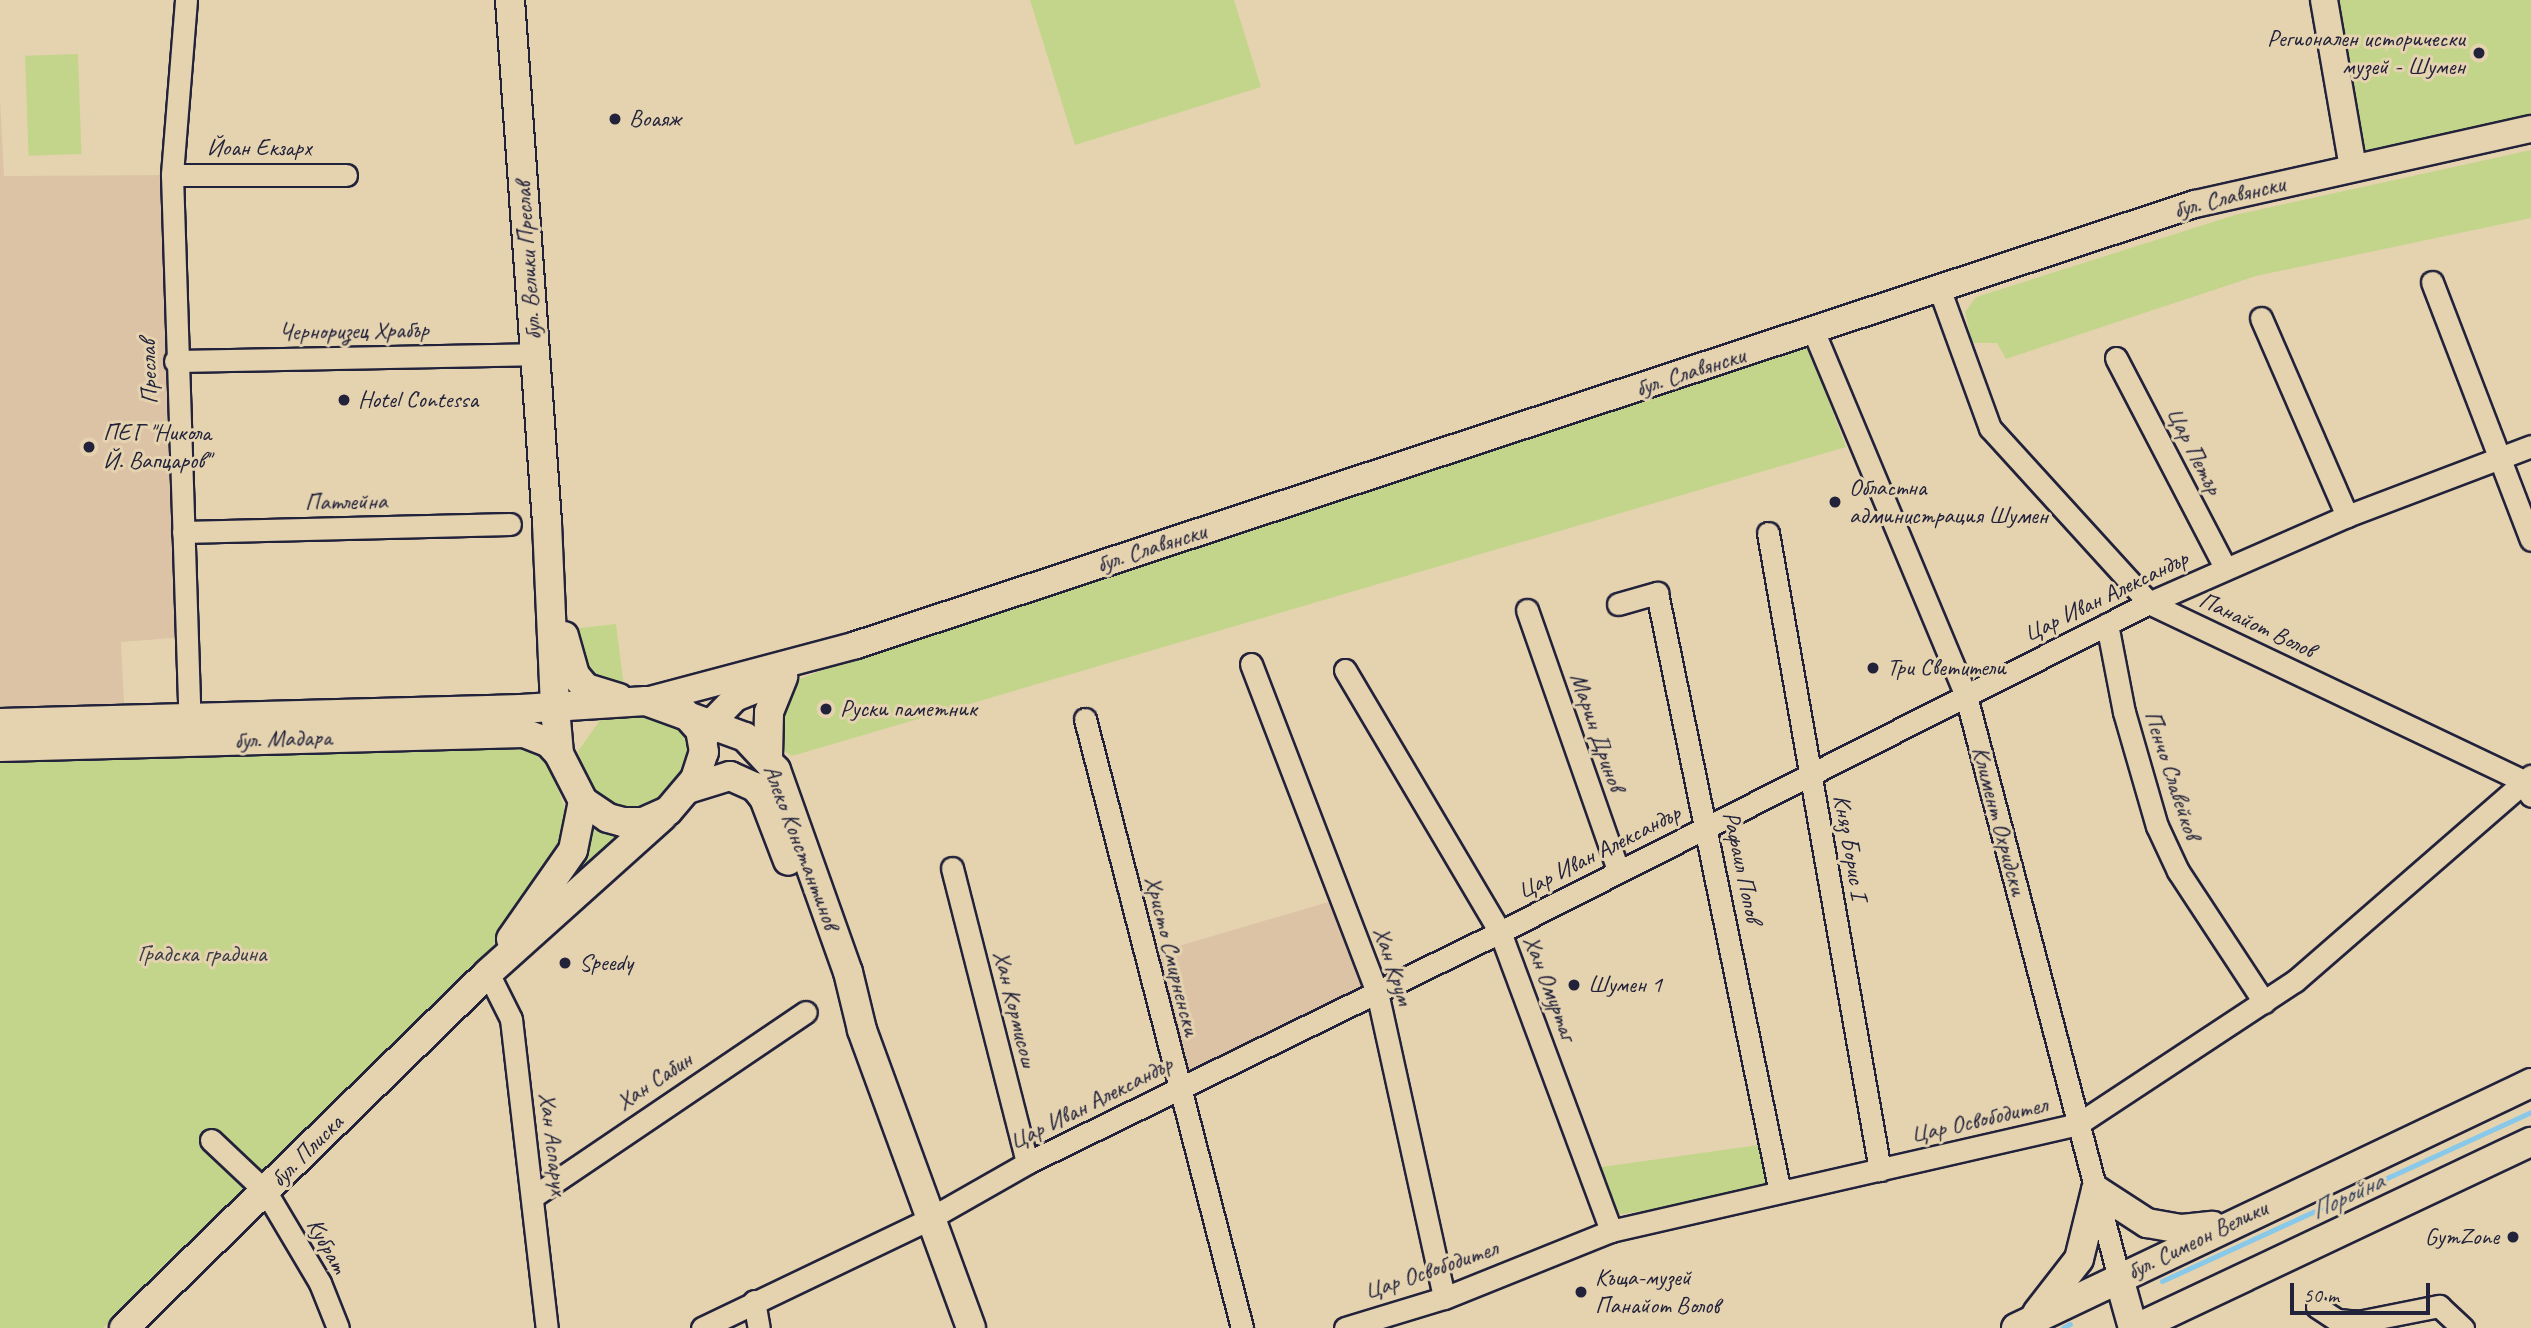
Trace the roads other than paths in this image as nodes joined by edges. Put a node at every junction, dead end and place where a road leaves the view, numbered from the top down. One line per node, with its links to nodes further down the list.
1 (186, 0): 7 (street, Преслав)
2 (510, 0): 12 (main road, бул. Велики Преслав)
3 (2323, 0): 5 (street)
4 (2531, 128): 5 (street, бул. Славянски)
5 (2359, 167): 9 (street, бул. Славянски)
6 (346, 174): 7 (street, Йоан Екзарх)
7 (172, 175): 14 (street, Преслав)
8 (2432, 282): 16 (street)
9 (1939, 288): 11 (street, бул. Славянски); 24 (street, Панайот Волов)
10 (2261, 318): 17 (street)
11 (1813, 330): 28 (street, бул. Славянски); 32 (street, Климент Охридски)
12 (535, 354): 14 (street, Черноризец Храбър); 18 (main road, бул. Велики Преслав)
13 (2116, 358): 23 (street, Цар Петър)
14 (175, 361): 20 (street, Преслав)
15 (2531, 446): 16 (street, Цар Иван Александър)
16 (2497, 456): 17 (street, Цар Иван Александър); 22 (street)
17 (2347, 516): 23 (street, Цар Иван Александър)
18 (547, 523): 33 (main road, бул. Велики Преслав); 35 (main road, бул. Велики Преслав)
19 (510, 524): 20 (street, Патлейна)
20 (183, 532): 38 (street, Преслав)
21 (1768, 533): 43 (street, Княз Борис I)
22 (2531, 540)
23 (2225, 567): 24 (street, Цар Иван Александър)
24 (2149, 603): 27 (street, Цар Иван Александър); 44 (street, Панайот Волов)
25 (1618, 604): 48 (street, Рафаил Попов)
26 (1527, 610): 50 (street, Марин Дринов)
27 (2107, 624): 32 (street, Цар Иван Александър); 54 (street, Пенчо Славейков)
28 (856, 645): 31 (street, бул. Славянски); 33 (street, бул. Славянски)
29 (1251, 664): 53 (street, Хан Крум)
30 (1345, 670): 51 (street, Хан Омуртаг)
31 (783, 677): 39 (street, бул. Славянски); 41 (main road)
32 (1966, 696): 43 (street, Цар Иван Александър); 59 (street, Климент Охридски)
33 (639, 701): 34 (main road); 39 (main road)
34 (602, 704): 35 (main road, бул. Мадара); 42 (main road)
35 (555, 708): 38 (main road, бул. Мадара); 42 (main road, бул. Велики Преслав)
36 (1085, 719): 58 (street, Христо Смирненски)
37 (0, 723): 38 (main road, бул. Мадара)
38 (190, 730): 40 (main road, бул. Мадара); 42 (main road, бул. Мадара)
39 (708, 731): 41 (main road, Алеко Константинов); 45 (main road)
40 (0, 747)
41 (768, 757): 56 (main road, Алеко Константинов)
42 (564, 764): 46 (main road)
43 (1810, 774): 48 (street, Цар Иван Александър); 63 (street, Княз Борис I)
44 (2528, 784): 54 (street, Цар Освободител)
45 (688, 789): 47 (main road); 56 (main road, Алеко Константинов)
46 (583, 801): 47 (main road); 52 (main road, бул. Плиска)
47 (668, 811): 52 (main road, бул. Плиска)
48 (1706, 827): 50 (street, Цар Иван Александър); 66 (street, Рафаил Попов)
49 (951, 868): 62 (street, Хан Кормисош)
50 (1618, 870): 51 (street, Цар Иван Александър)
51 (1500, 932): 53 (street, Цар Иван Александър); 70 (street, Хан Омуртаг)
52 (488, 973): 65 (main road, бул. Плиска); 67 (street, Хан Аспарух)
53 (1377, 992): 58 (street, Цар Иван Александър); 73 (street, Хан Крум)
54 (2264, 1002): 59 (street, Цар Освободител)
55 (806, 1012): 67 (street, Хан Сабин)
56 (862, 1030): 68 (main road, Алеко Константинов)
57 (2531, 1083): 69 (main road, бул. Симеон Велики)
58 (1179, 1087): 62 (street, Цар Иван Александър); 83 (street, Христо Смирненски)
59 (2078, 1124): 63 (street, Цар Освободител); 64 (street, Климент Охридски)
60 (211, 1140): 65 (street, Кубрат)
61 (2531, 1142): 72 (main road)
62 (1027, 1163): 68 (street, Цар Иван Александър)
63 (1881, 1170): 66 (street, Цар Освободител)
64 (2096, 1190): 69 (main road); 71 (street, Климент Охридски); 76 (main road)
65 (266, 1192): 77 (main road, бул. Плиска); 78 (street, Кубрат)
66 (1780, 1192): 70 (street, Цар Освободител)
67 (534, 1196): 79 (street, Хан Аспарух)
68 (929, 1219): 74 (street, Цар Иван Александър); 82 (main road, Алеко Константинов)
69 (2230, 1224): 71 (main road, бул. Симеон Велики)
70 (1611, 1231): 73 (street, Цар Освободител)
71 (2119, 1278): 76 (main road, бул. Симеон Велики); 85 (main road, Климент Охридски)
72 (2231, 1284): 85 (main road); 86 (main road)
73 (1444, 1298): 84 (street, Цар Освободител)
74 (754, 1301): 80 (street, Цар Иван Александър); 81 (street)
75 (2318, 1307): 87 (street)
76 (2023, 1325)
77 (124, 1328)
78 (338, 1328)
79 (547, 1328)
80 (702, 1328)
81 (759, 1328)
82 (971, 1328)
83 (1241, 1328)
84 (1345, 1328)
85 (2135, 1328)
86 (2191, 1328)
87 (2463, 1328)

